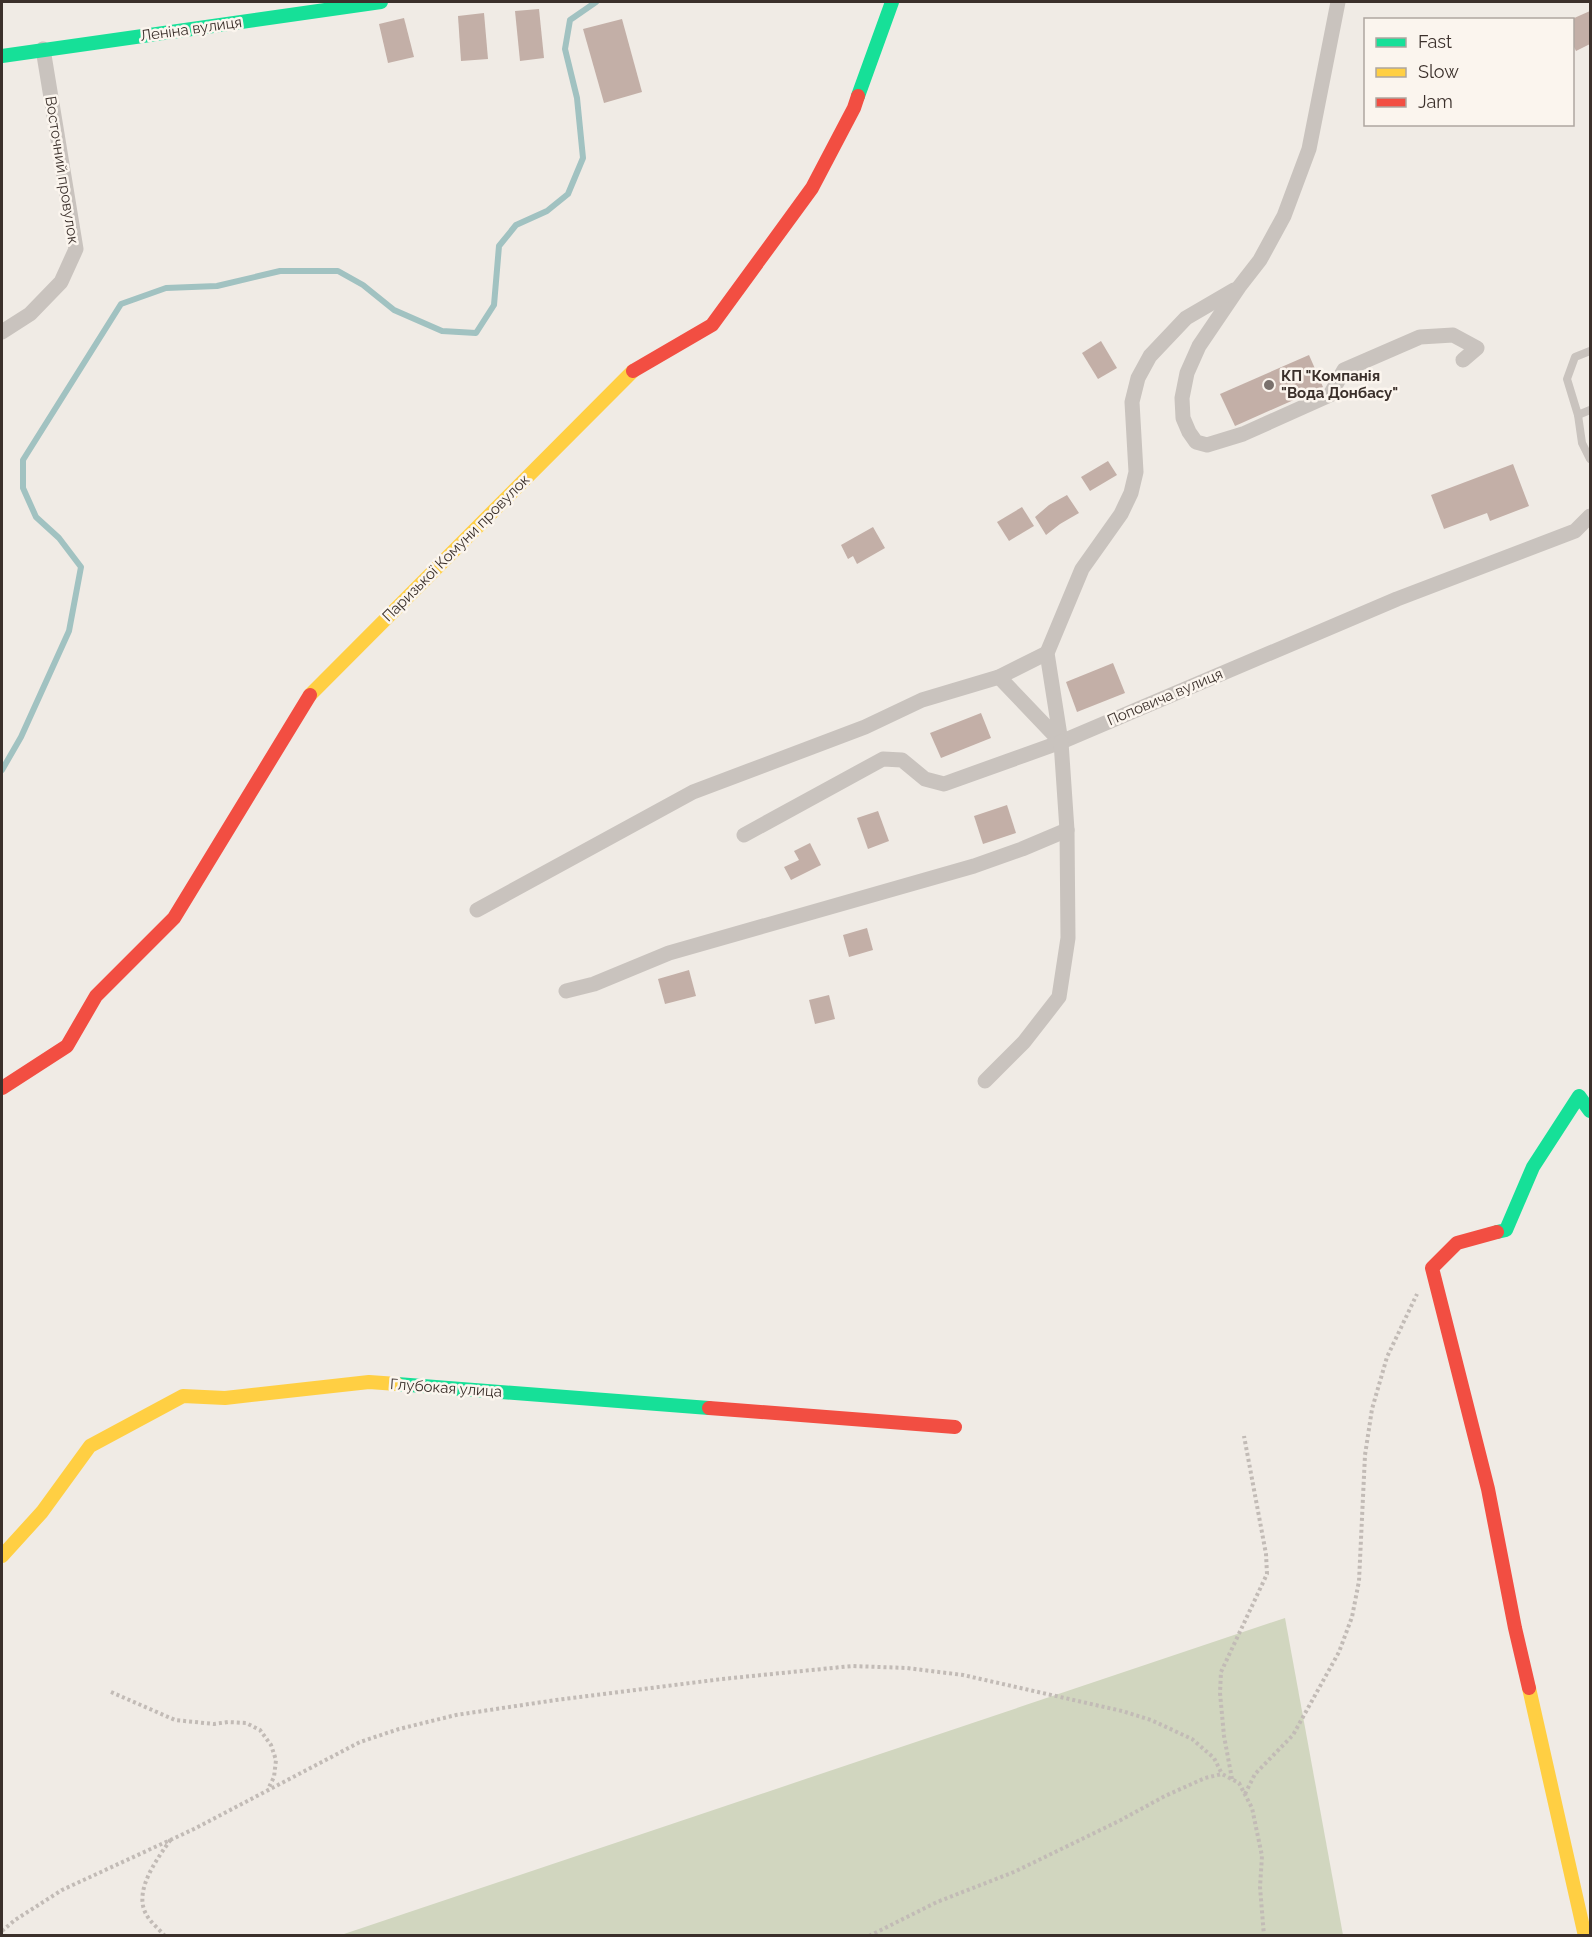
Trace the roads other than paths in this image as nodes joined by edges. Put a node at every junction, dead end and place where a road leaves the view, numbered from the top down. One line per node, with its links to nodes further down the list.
1 (381, 2): 4 (street, Леніна вулиця)
2 (892, 2): 22 (street, Паризької Комуни провулок)
3 (1338, 2): 6 (street)
4 (43, 49): 5 (street, Леніна вулиця); 7 (street, Восточний провулок)
5 (2, 56)
6 (1239, 287): 9 (street); 14 (street)
7 (2, 332)
8 (1590, 351): 11 (lane)
9 (1463, 360)
10 (1590, 410): 11 (lane)
11 (1578, 415): 12 (lane)
12 (1590, 459)
13 (1590, 516): 16 (street, Поповича вулиця)
14 (1047, 653): 15 (street); 16 (street)
15 (999, 677): 16 (street); 19 (street)
16 (1060, 742): 17 (street); 18 (street, Поповича вулиця)
17 (1067, 830): 20 (street); 21 (street)
18 (744, 834)
19 (477, 910)
20 (566, 991)
21 (985, 1081)
22 (2, 1088)
23 (1590, 1111): 26 (street)
24 (955, 1427): 25 (street, Глубокая улица)
25 (2, 1556)
26 (1585, 1935)

